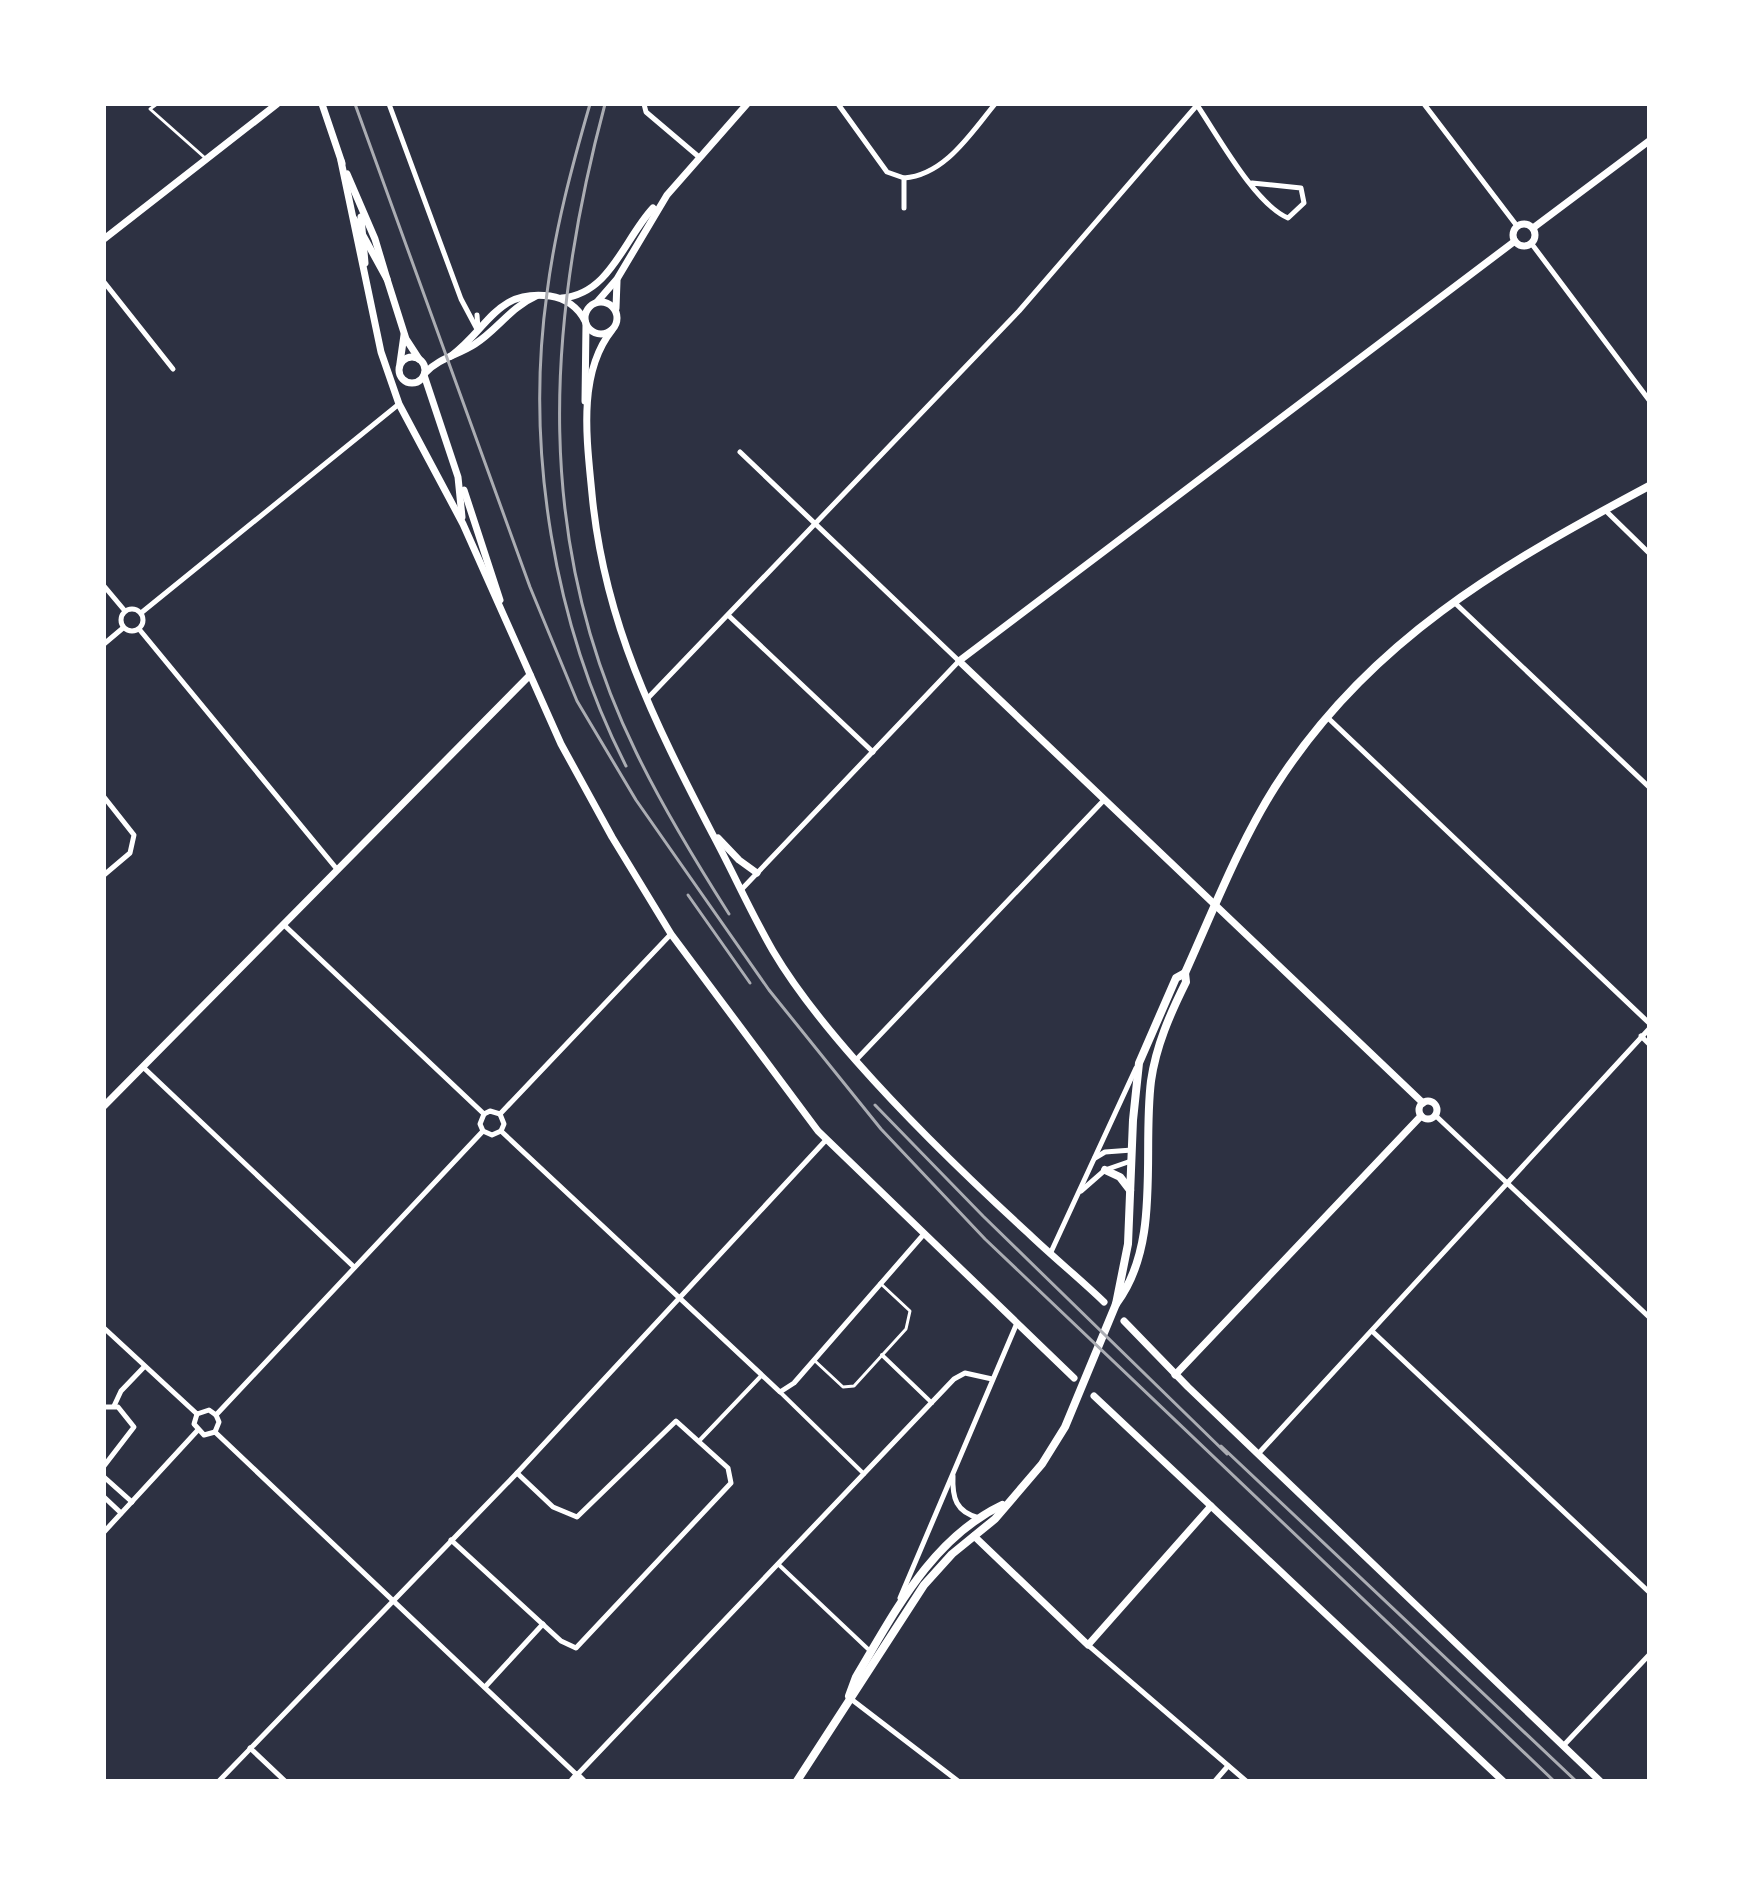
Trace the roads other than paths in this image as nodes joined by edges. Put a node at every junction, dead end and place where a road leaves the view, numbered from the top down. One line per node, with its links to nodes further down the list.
1 (157, 104): 12 (lane)
2 (277, 104): 12 (main road)
3 (322, 104): 14 (main road)
4 (389, 104): 34 (street)
5 (644, 104): 13 (street)
6 (747, 104): 13 (main road)
7 (838, 104): 16 (street)
8 (995, 104): 16 (street)
9 (1424, 104): 21 (street)
10 (1198, 105): 17 (street); 60 (street)
11 (1649, 141): 22 (main road)
12 (204, 157): 23 (main road)
13 (699, 157): 18 (main road)
14 (341, 161): 15 (main road); 19 (main road)
15 (346, 173): 24 (main road); 28 (main road)
16 (904, 178): 20 (street)
17 (1252, 183): 17 (street)
18 (672, 189): 27 (main road); 32 (main road)
19 (348, 206): 24 (main road); 30 (main road)
20 (904, 208)
21 (1517, 226): 22 (main road); 25 (main road)
22 (1533, 228): 26 (main road)
23 (104, 239)
24 (365, 241): 28 (main road); 30 (main road)
25 (1515, 241): 26 (main road); 71 (main road)
26 (1531, 243): 51 (street)
27 (619, 275): 33 (main road); 35 (main road)
28 (387, 279): 40 (main road)
29 (104, 282): 48 (street)
30 (367, 287): 52 (main road)
31 (542, 295): 32 (main road); 37 (main road); 38 (main road)
32 (575, 301): 33 (main road); 39 (main road)
33 (595, 303): 35 (main road); 39 (main road)
34 (464, 305): 36 (street); 42 (street)
35 (617, 313): 41 (main road)
36 (477, 315): 37 (street); 42 (street)
37 (492, 316): 42 (main road)
38 (503, 320): 42 (main road); 43 (main road)
39 (586, 322): 41 (main road); 54 (main road)
40 (404, 329): 45 (main road); 47 (main road)
41 (612, 330): 54 (main road)
42 (478, 331): 43 (street); 44 (main road)
43 (467, 349): 44 (main road)
44 (451, 356): 46 (main road)
45 (420, 359): 46 (main road); 47 (main road); 49 (main road)
46 (440, 360): 49 (main road)
47 (399, 367): 50 (main road)
48 (173, 369)
49 (424, 374): 50 (main road); 53 (main road)
50 (405, 381): 53 (main road)
51 (1649, 400)
52 (399, 404): 59 (main road); 65 (street)
53 (436, 416): 56 (main road)
54 (587, 419): 73 (main road)
55 (740, 452): 60 (street)
56 (458, 477): 59 (main road); 66 (main road)
57 (1649, 486): 58 (main road)
58 (1604, 510): 61 (street); 63 (main road)
59 (463, 524): 66 (main road)
60 (815, 524): 67 (street); 71 (street)
61 (1649, 553)
62 (104, 586): 64 (street)
63 (1455, 602): 74 (main road); 76 (street)
64 (125, 611): 65 (street); 68 (street)
65 (141, 613): 69 (street)
66 (504, 616): 72 (main road)
67 (729, 616): 73 (street); 75 (street)
68 (123, 628): 69 (street); 70 (street)
69 (139, 629): 80 (street)
70 (104, 644)
71 (959, 661): 75 (street); 78 (main road)
72 (530, 675): 80 (main road); 86 (main road)
73 (646, 700): 79 (main road)
74 (1326, 717): 84 (main road); 88 (street)
75 (873, 752): 81 (street)
76 (1649, 787)
77 (104, 797): 82 (street)
78 (1104, 800): 84 (main road); 91 (street)
79 (711, 830): 81 (main road); 83 (main road)
80 (336, 868): 85 (main road)
81 (757, 873): 83 (street)
82 (104, 875)
83 (741, 890): 91 (main road)
84 (1216, 906): 87 (main road); 94 (main road)
85 (282, 923): 93 (main road); 96 (street)
86 (671, 934): 97 (street); 102 (main road)
87 (1185, 973): 92 (main road); 104 (main road)
88 (1649, 1026): 89 (street)
89 (1641, 1036): 90 (street); 109 (street)
90 (1649, 1044)
91 (856, 1060): 113 (main road)
92 (1139, 1063): 103 (main road); 107 (street)
93 (143, 1066): 95 (main road); 114 (street)
94 (1423, 1103): 98 (main road); 99 (main road)
95 (104, 1106)
96 (484, 1114): 97 (street); 100 (street)
97 (500, 1114): 101 (street)
98 (1421, 1116): 99 (main road); 127 (main road)
99 (1436, 1116): 109 (street)
100 (483, 1131): 101 (street); 114 (street)
101 (501, 1131): 117 (street)
102 (826, 1140): 112 (main road); 117 (street)
103 (1132, 1150): 104 (main road); 105 (main road); 107 (street)
104 (1148, 1150): 106 (main road)
105 (1131, 1161): 106 (main road); 108 (street); 111 (main road)
106 (1147, 1161): 116 (main road)
107 (1091, 1162): 110 (street)
108 (1105, 1170): 110 (street); 111 (main road)
109 (1507, 1182): 119 (street); 123 (street)
110 (1080, 1191): 113 (street)
111 (1130, 1191): 116 (main road)
112 (924, 1234): 115 (street); 121 (main road)
113 (1051, 1252): 118 (main road)
114 (354, 1267): 137 (street)
115 (879, 1282): 124 (lane); 125 (street)
116 (1124, 1286): 149 (main road)
117 (677, 1297): 128 (street); 143 (street)
118 (1104, 1302)
119 (1649, 1317)
120 (1124, 1321): 127 (main road)
121 (1017, 1323): 129 (main road); 130 (street)
122 (104, 1328): 126 (street)
123 (1372, 1331): 141 (street); 157 (street)
124 (882, 1355): 125 (lane); 133 (street)
125 (814, 1360): 131 (street)
126 (144, 1367): 134 (street); 136 (street)
127 (1175, 1375): 141 (main road)
128 (761, 1376): 131 (street); 140 (street)
129 (1074, 1378)
130 (992, 1379): 133 (street); 145 (street)
131 (780, 1392): 144 (street)
132 (1094, 1396): 150 (main road)
133 (932, 1403): 144 (street)
134 (114, 1406): 135 (street); 142 (street)
135 (104, 1407)
136 (197, 1414): 137 (street); 138 (street)
137 (216, 1415): 139 (street)
138 (197, 1431): 139 (street); 148 (street)
139 (215, 1432): 158 (street)
140 (699, 1441): 143 (street); 160 (street)
141 (1258, 1454): 166 (main road)
142 (104, 1466)
143 (517, 1473): 155 (street)
144 (864, 1474): 156 (street)
145 (953, 1475): 152 (street); 159 (street)
146 (104, 1477): 148 (street)
147 (104, 1497): 151 (street)
148 (132, 1502): 151 (street)
149 (1005, 1504): 152 (main road); 154 (main road)
150 (1211, 1506): 161 (main road); 176 (main road)
151 (121, 1513): 153 (street)
152 (979, 1518): 159 (main road)
153 (104, 1532)
154 (974, 1536): 161 (main road); 165 (main road)
155 (451, 1540): 158 (street); 160 (street)
156 (778, 1564): 162 (street); 169 (street)
157 (1649, 1592)
158 (392, 1599): 164 (street); 167 (street)
159 (893, 1614): 162 (main road)
160 (543, 1624): 164 (street)
161 (1088, 1645): 168 (street)
162 (871, 1652): 165 (main road)
163 (1649, 1655): 166 (street)
164 (485, 1687): 169 (street)
165 (849, 1697): 172 (main road); 173 (street)
166 (1563, 1746): 177 (main road)
167 (250, 1748): 170 (street); 171 (street)
168 (1228, 1766): 174 (street); 175 (street)
169 (577, 1779)
170 (219, 1781)
171 (285, 1781)
172 (797, 1781)
173 (958, 1781)
174 (1215, 1781)
175 (1246, 1781)
176 (1503, 1781)
177 (1600, 1781)

